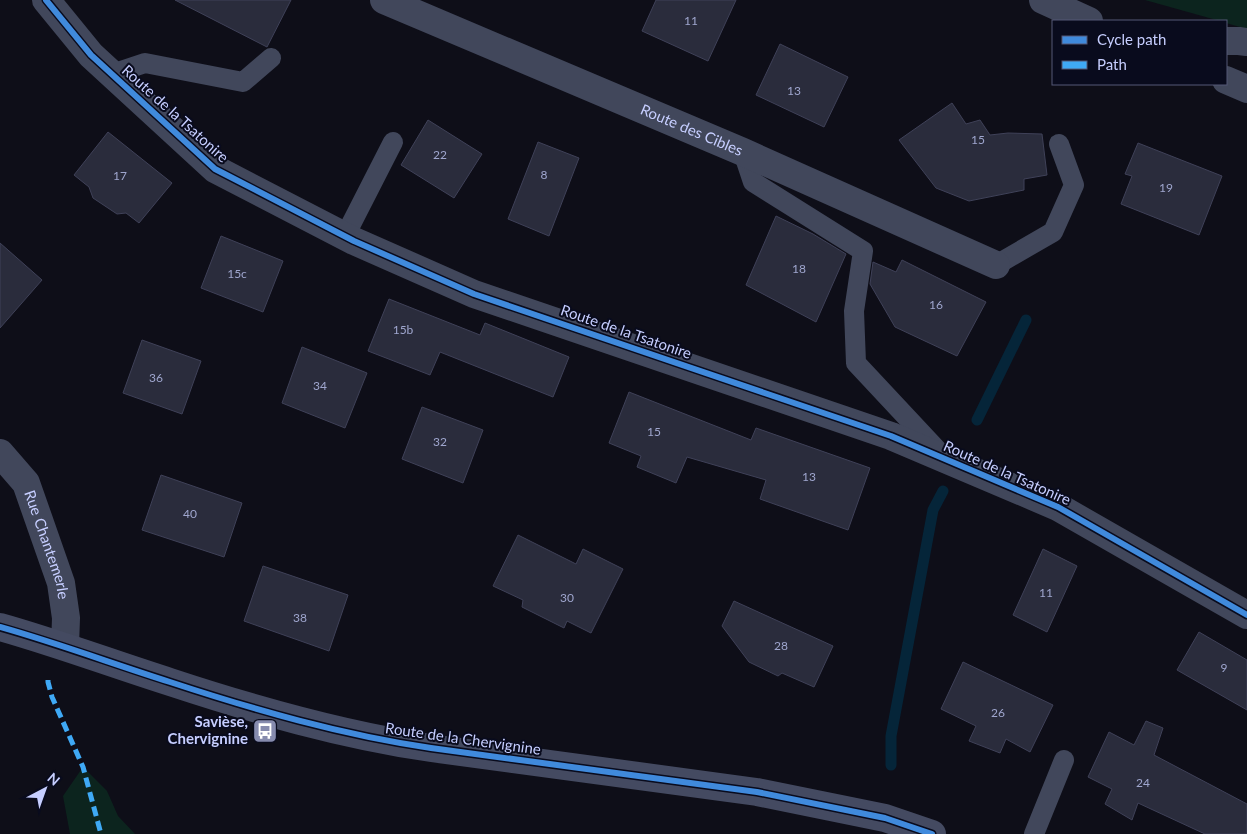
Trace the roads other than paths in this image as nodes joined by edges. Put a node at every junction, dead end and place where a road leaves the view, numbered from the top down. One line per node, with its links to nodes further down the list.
1 (46, 0): 8 (street, Route de la Tsatonire)
2 (384, 0): 13 (street, Route des Cibles)
3 (1043, 0): 4 (street)
4 (1087, 20)
5 (1227, 41): 6 (street)
6 (1247, 42)
7 (271, 58): 8 (lane)
8 (112, 74): 14 (street, Route de la Tsatonire)
9 (1227, 80): 10 (street)
10 (1247, 89)
11 (393, 142): 14 (lane)
12 (1060, 144): 15 (lane)
13 (743, 152): 15 (street, Route des Cibles); 17 (lane)
14 (345, 236): 17 (street, Route de la Tsatonire)
15 (996, 265)
16 (0, 453): 20 (street, Rue Chantemerle)
17 (946, 460): 18 (street, Route de la Tsatonire)
18 (1247, 615)
19 (0, 627): 20 (street, Route de la Chervignine)
20 (65, 646): 22 (street, Route de la Chervignine)
21 (1064, 760): 23 (lane)
22 (932, 834)
23 (1034, 834)

